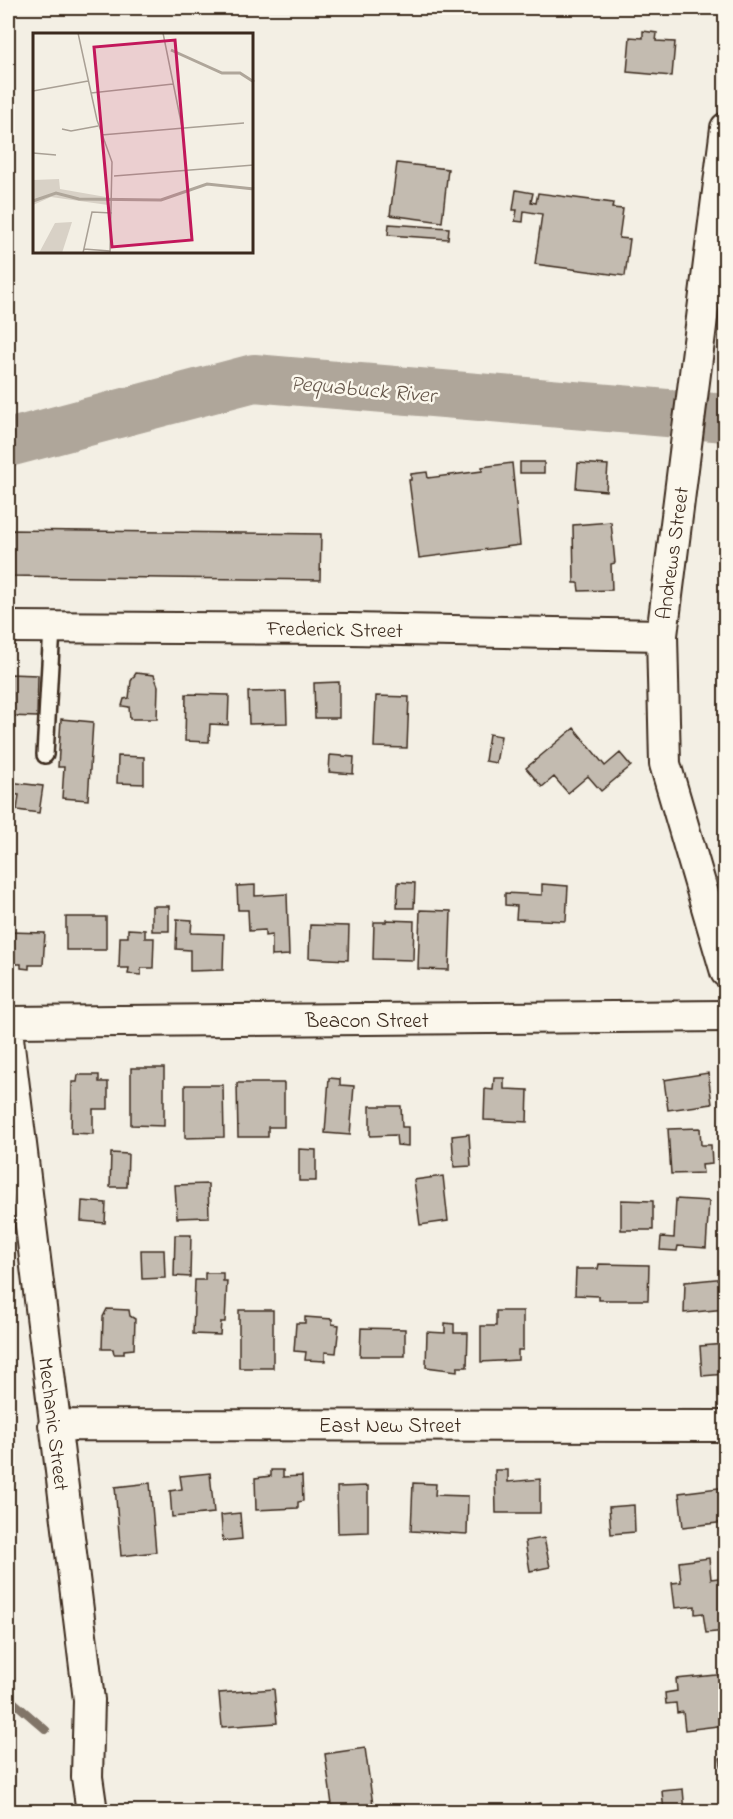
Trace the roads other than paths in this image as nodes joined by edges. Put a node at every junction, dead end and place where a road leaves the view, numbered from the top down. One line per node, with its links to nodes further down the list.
1 (726, 128): 2 (street, Andrews Street)
2 (714, 303): 5 (street, Andrews Street)
3 (8, 627): 4 (street, Frederick Street)
4 (52, 628): 5 (street, Frederick Street); 6 (lane)
5 (662, 635): 7 (street, Andrews Street)
6 (45, 755)
7 (726, 972)
8 (726, 1016): 9 (street, Beacon Street)
9 (8, 1022)
10 (8, 1038): 11 (street, Mechanic Street)
11 (54, 1425): 12 (street, East New Street); 13 (street, Mechanic Street)
12 (726, 1426)
13 (92, 1812)

